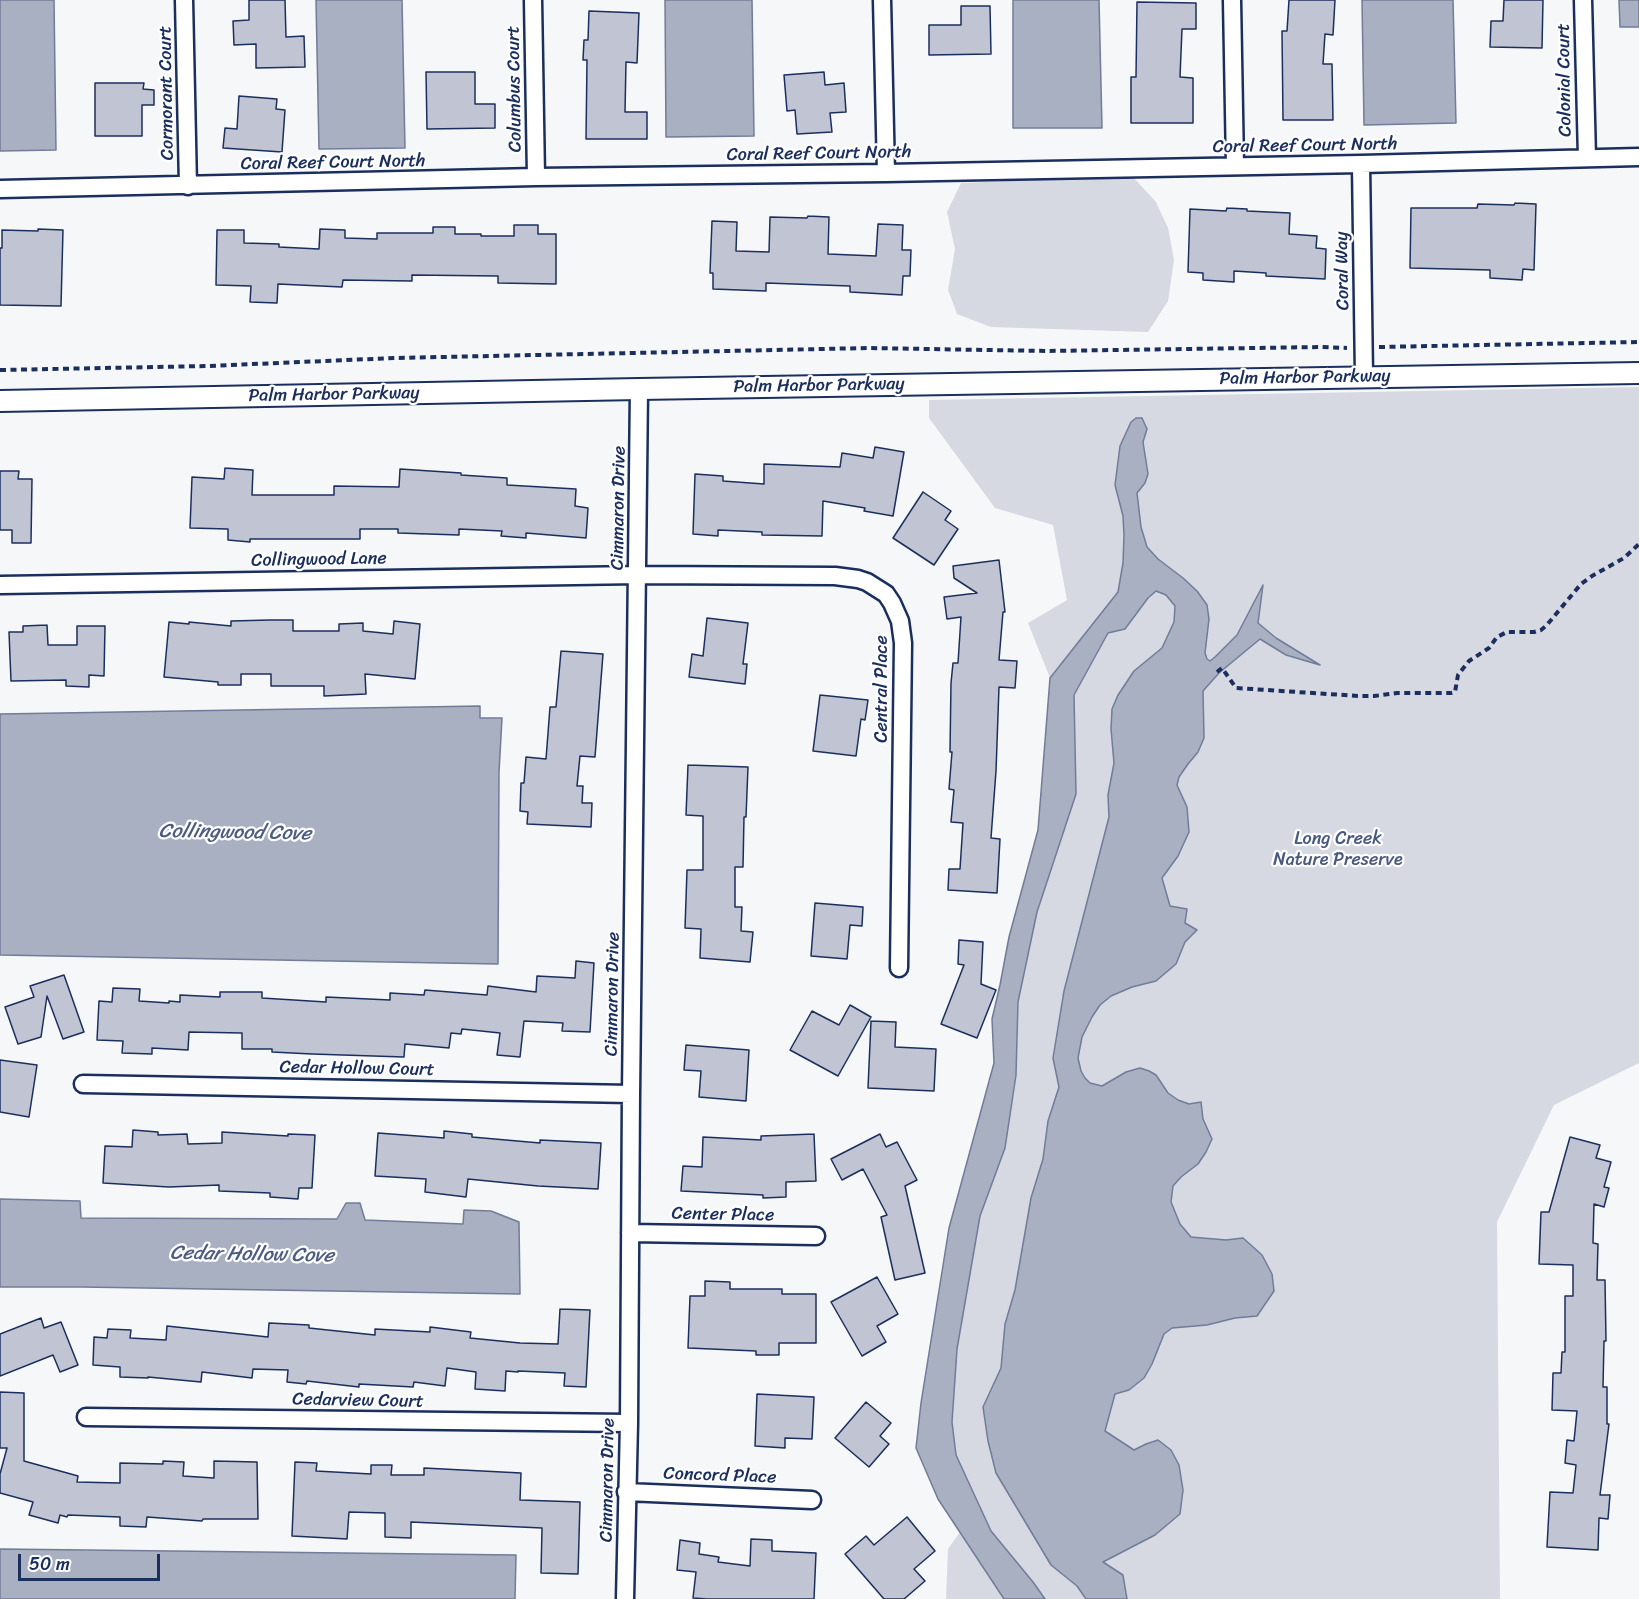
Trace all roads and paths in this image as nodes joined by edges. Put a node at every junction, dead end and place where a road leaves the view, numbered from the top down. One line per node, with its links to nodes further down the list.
1 (184, 0): 12 (street, Cormorant Court)
2 (532, 0): 11 (street, Columbus Court)
3 (882, 0): 10 (street)
4 (1232, 0): 9 (street)
5 (1582, 0): 6 (street, Colonial Court)
6 (1587, 158): 7 (street, Coral Reef Court North); 8 (street, Coral Reef Court North)
7 (1639, 158)
8 (1361, 164): 9 (street, Coral Reef Court North); 19 (street, Coral Way)
9 (1235, 166): 10 (street, Coral Reef Court North)
10 (886, 173): 11 (street, Coral Reef Court North)
11 (536, 177): 12 (street, Coral Reef Court North)
12 (188, 186): 13 (street, Coral Reef Court North)
13 (0, 189)
14 (1639, 342): 15 (path)
15 (1385, 346)
16 (1343, 349): 17 (path)
17 (0, 370)
18 (1639, 373): 19 (street, Palm Harbor Parkway)
19 (1364, 377): 20 (street, Palm Harbor Parkway)
20 (639, 389): 21 (street, Palm Harbor Parkway); 23 (street, Cimmaron Drive)
21 (0, 401)
22 (1639, 544): 25 (path)
23 (638, 574): 24 (street, Collingwood Lane); 26 (street, Central Place); 28 (street, Cimmaron Drive)
24 (0, 585)
25 (1217, 672)
26 (899, 968)
27 (83, 1084): 28 (street, Cedar Hollow Court)
28 (631, 1094): 29 (street, Cimmaron Drive)
29 (630, 1233): 30 (street, Center Place); 32 (street, Cimmaron Drive)
30 (816, 1236)
31 (86, 1417): 32 (street, Cedarview Court)
32 (629, 1423): 33 (street, Cimmaron Drive)
33 (626, 1492): 34 (street, Concord Place); 35 (street, Cimmaron Drive)
34 (812, 1500)
35 (625, 1599)

